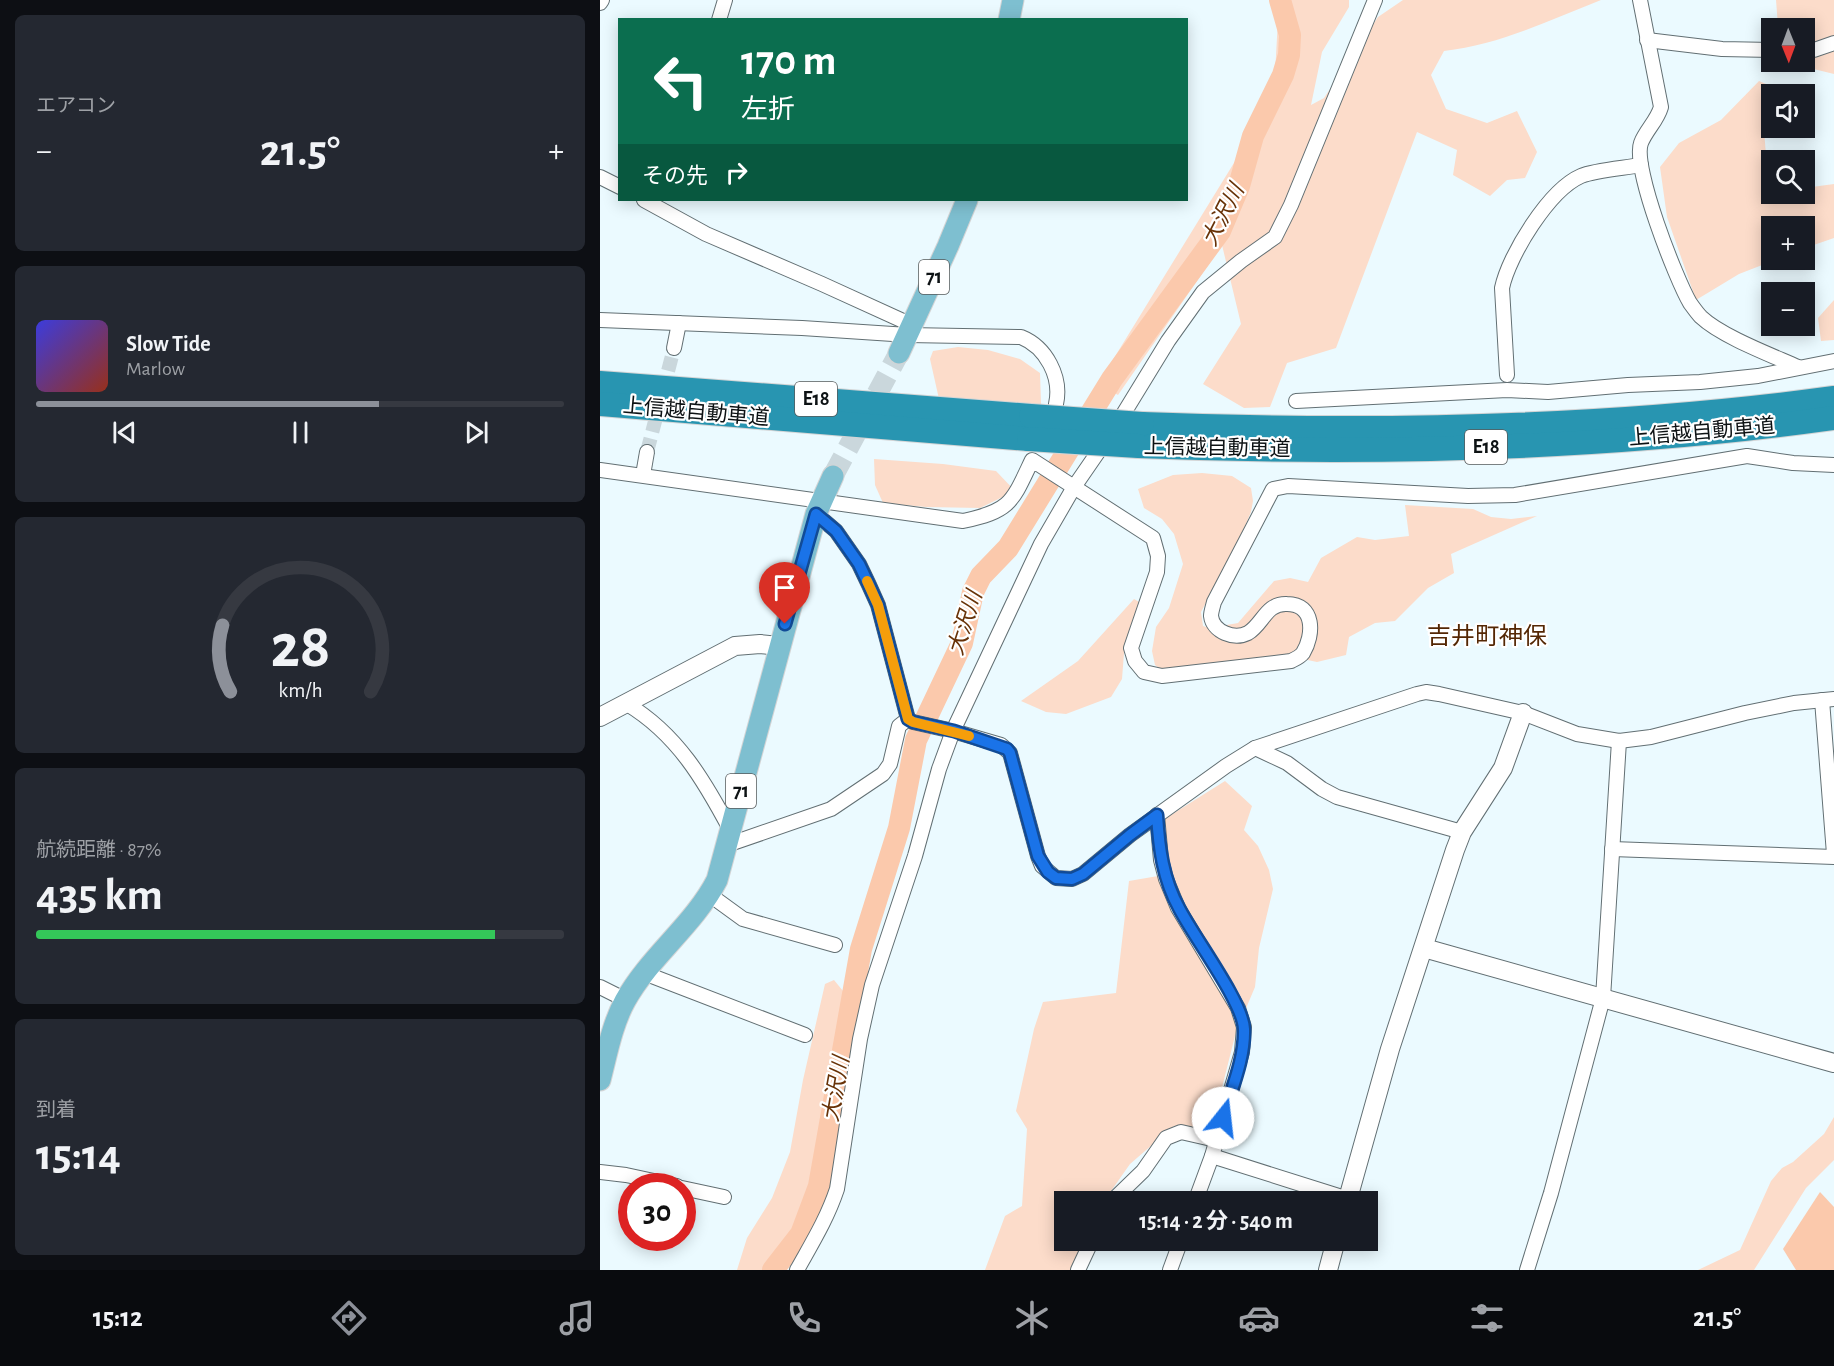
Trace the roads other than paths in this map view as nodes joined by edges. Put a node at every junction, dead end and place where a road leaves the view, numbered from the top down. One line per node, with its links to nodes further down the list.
1 (725, 0): 5 (street)
2 (1013, 0): 6 (main road)
3 (1375, 0): 37 (street)
4 (1640, 0): 7 (street)
5 (719, 18)
6 (1009, 18)
7 (1647, 40): 9 (street); 11 (street)
8 (1834, 43): 10 (street)
9 (1761, 50)
10 (1815, 50)
11 (1641, 165): 22 (street); 23 (street)
12 (600, 177): 13 (street)
13 (618, 186)
14 (649, 201): 16 (street)
15 (967, 201): 19 (main road, 71)
16 (668, 205): 19 (street)
17 (600, 320): 18 (street)
18 (679, 323): 19 (street); 20 (street)
19 (906, 338): 28 (street)
20 (674, 348)
21 (1834, 361): 22 (street)
22 (1798, 368): 26 (street)
23 (1507, 375)
24 (600, 383): 30 (highway, 上信越自動車道 / E18)
25 (1834, 398): 31 (highway, 上信越自動車道 / E18)
26 (1296, 401)
27 (600, 404): 30 (highway, 上信越自動車道 / E18)
28 (1056, 404)
29 (1834, 418): 31 (highway, 上信越自動車道 / E18)
30 (1030, 428): 31 (highway, 上信越自動車道 / E18, bridge)
31 (1140, 435)
32 (647, 452): 35 (street)
33 (1834, 465): 37 (street)
34 (600, 470): 35 (street)
35 (643, 475): 38 (street)
36 (832, 476): 38 (main road, 71)
37 (1074, 488): 38 (street); 45 (street)
38 (818, 508): 39 (main road, 71); 44 (street)
39 (779, 646): 41 (street); 50 (main road, 71)
40 (1828, 699): 46 (street); 52 (street)
41 (627, 704): 43 (street); 50 (street)
42 (1523, 713): 46 (street); 47 (street); 49 (street)
43 (600, 717)
44 (908, 719): 45 (street); 50 (street)
45 (954, 731): 48 (street); 76 (street)
46 (1619, 741): 51 (street)
47 (1255, 748): 48 (street); 49 (street)
48 (1157, 815): 63 (street)
49 (1462, 832): 55 (street)
50 (729, 838): 53 (main road, 71)
51 (1612, 849): 52 (street); 58 (street)
52 (1834, 855)
53 (710, 895): 54 (street); 56 (main road, 71)
54 (835, 945)
55 (1424, 948): 58 (street); 71 (street)
56 (644, 973): 59 (main road, 71); 60 (street)
57 (600, 987): 59 (street)
58 (1603, 998): 61 (street); 80 (street)
59 (626, 1000): 62 (main road, 71)
60 (805, 1035)
61 (1834, 1063)
62 (600, 1080)
63 (1216, 1140): 64 (street); 68 (street)
64 (1212, 1156): 69 (street); 70 (street)
65 (600, 1172): 66 (street)
66 (618, 1174)
67 (696, 1191): 72 (street)
68 (1122, 1191)
69 (1199, 1191)
70 (1320, 1191)
71 (1351, 1191)
72 (724, 1197)
73 (1087, 1251): 77 (street)
74 (1177, 1251): 78 (street)
75 (1333, 1251): 79 (street)
76 (797, 1270)
77 (1078, 1270)
78 (1170, 1270)
79 (1328, 1270)
80 (1527, 1270)

